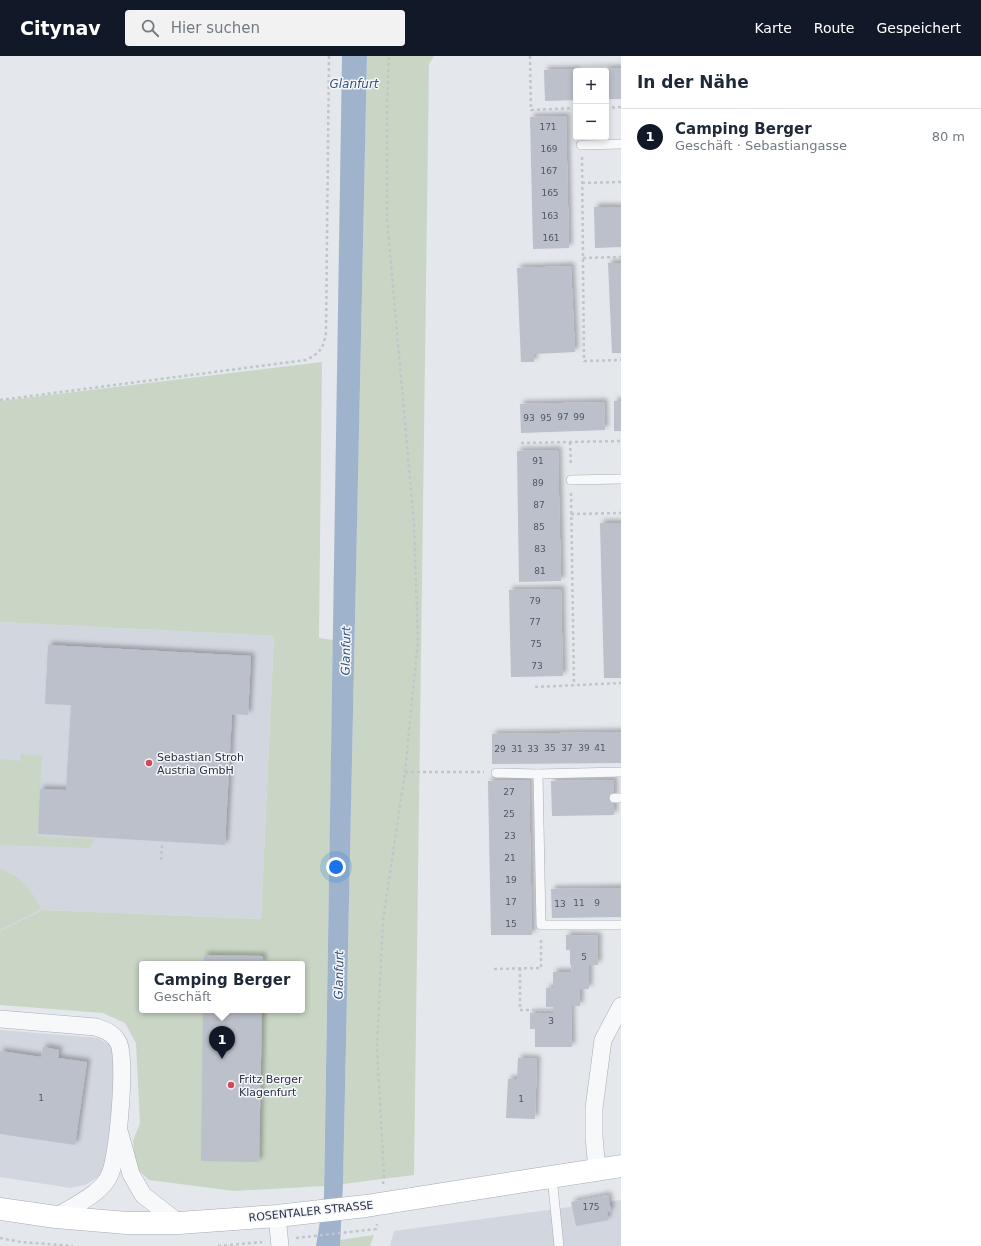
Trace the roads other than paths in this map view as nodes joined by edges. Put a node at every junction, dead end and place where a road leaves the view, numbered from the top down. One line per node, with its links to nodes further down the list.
1 (621, 144): 2 (lane)
2 (581, 145)
3 (621, 479): 4 (lane)
4 (571, 480)
5 (496, 772): 7 (lane)
6 (621, 772): 7 (lane)
7 (538, 774): 8 (lane)
8 (621, 925)
9 (621, 1006): 13 (street)
10 (0, 1019): 11 (street)
11 (119, 1130): 17 (street); 18 (street)
12 (621, 1166): 13 (main road, ROSENTALER STRASSE)
13 (597, 1170): 14 (main road, ROSENTALER STRASSE)
14 (552, 1177): 16 (main road, ROSENTALER STRASSE); 20 (lane)
15 (0, 1209): 17 (main road, ROSENTALER STRASSE)
16 (285, 1215): 18 (main road, ROSENTALER STRASSE); 19 (street)
17 (56, 1217): 18 (main road, ROSENTALER STRASSE)
18 (179, 1223)
19 (280, 1243)
20 (559, 1246)

